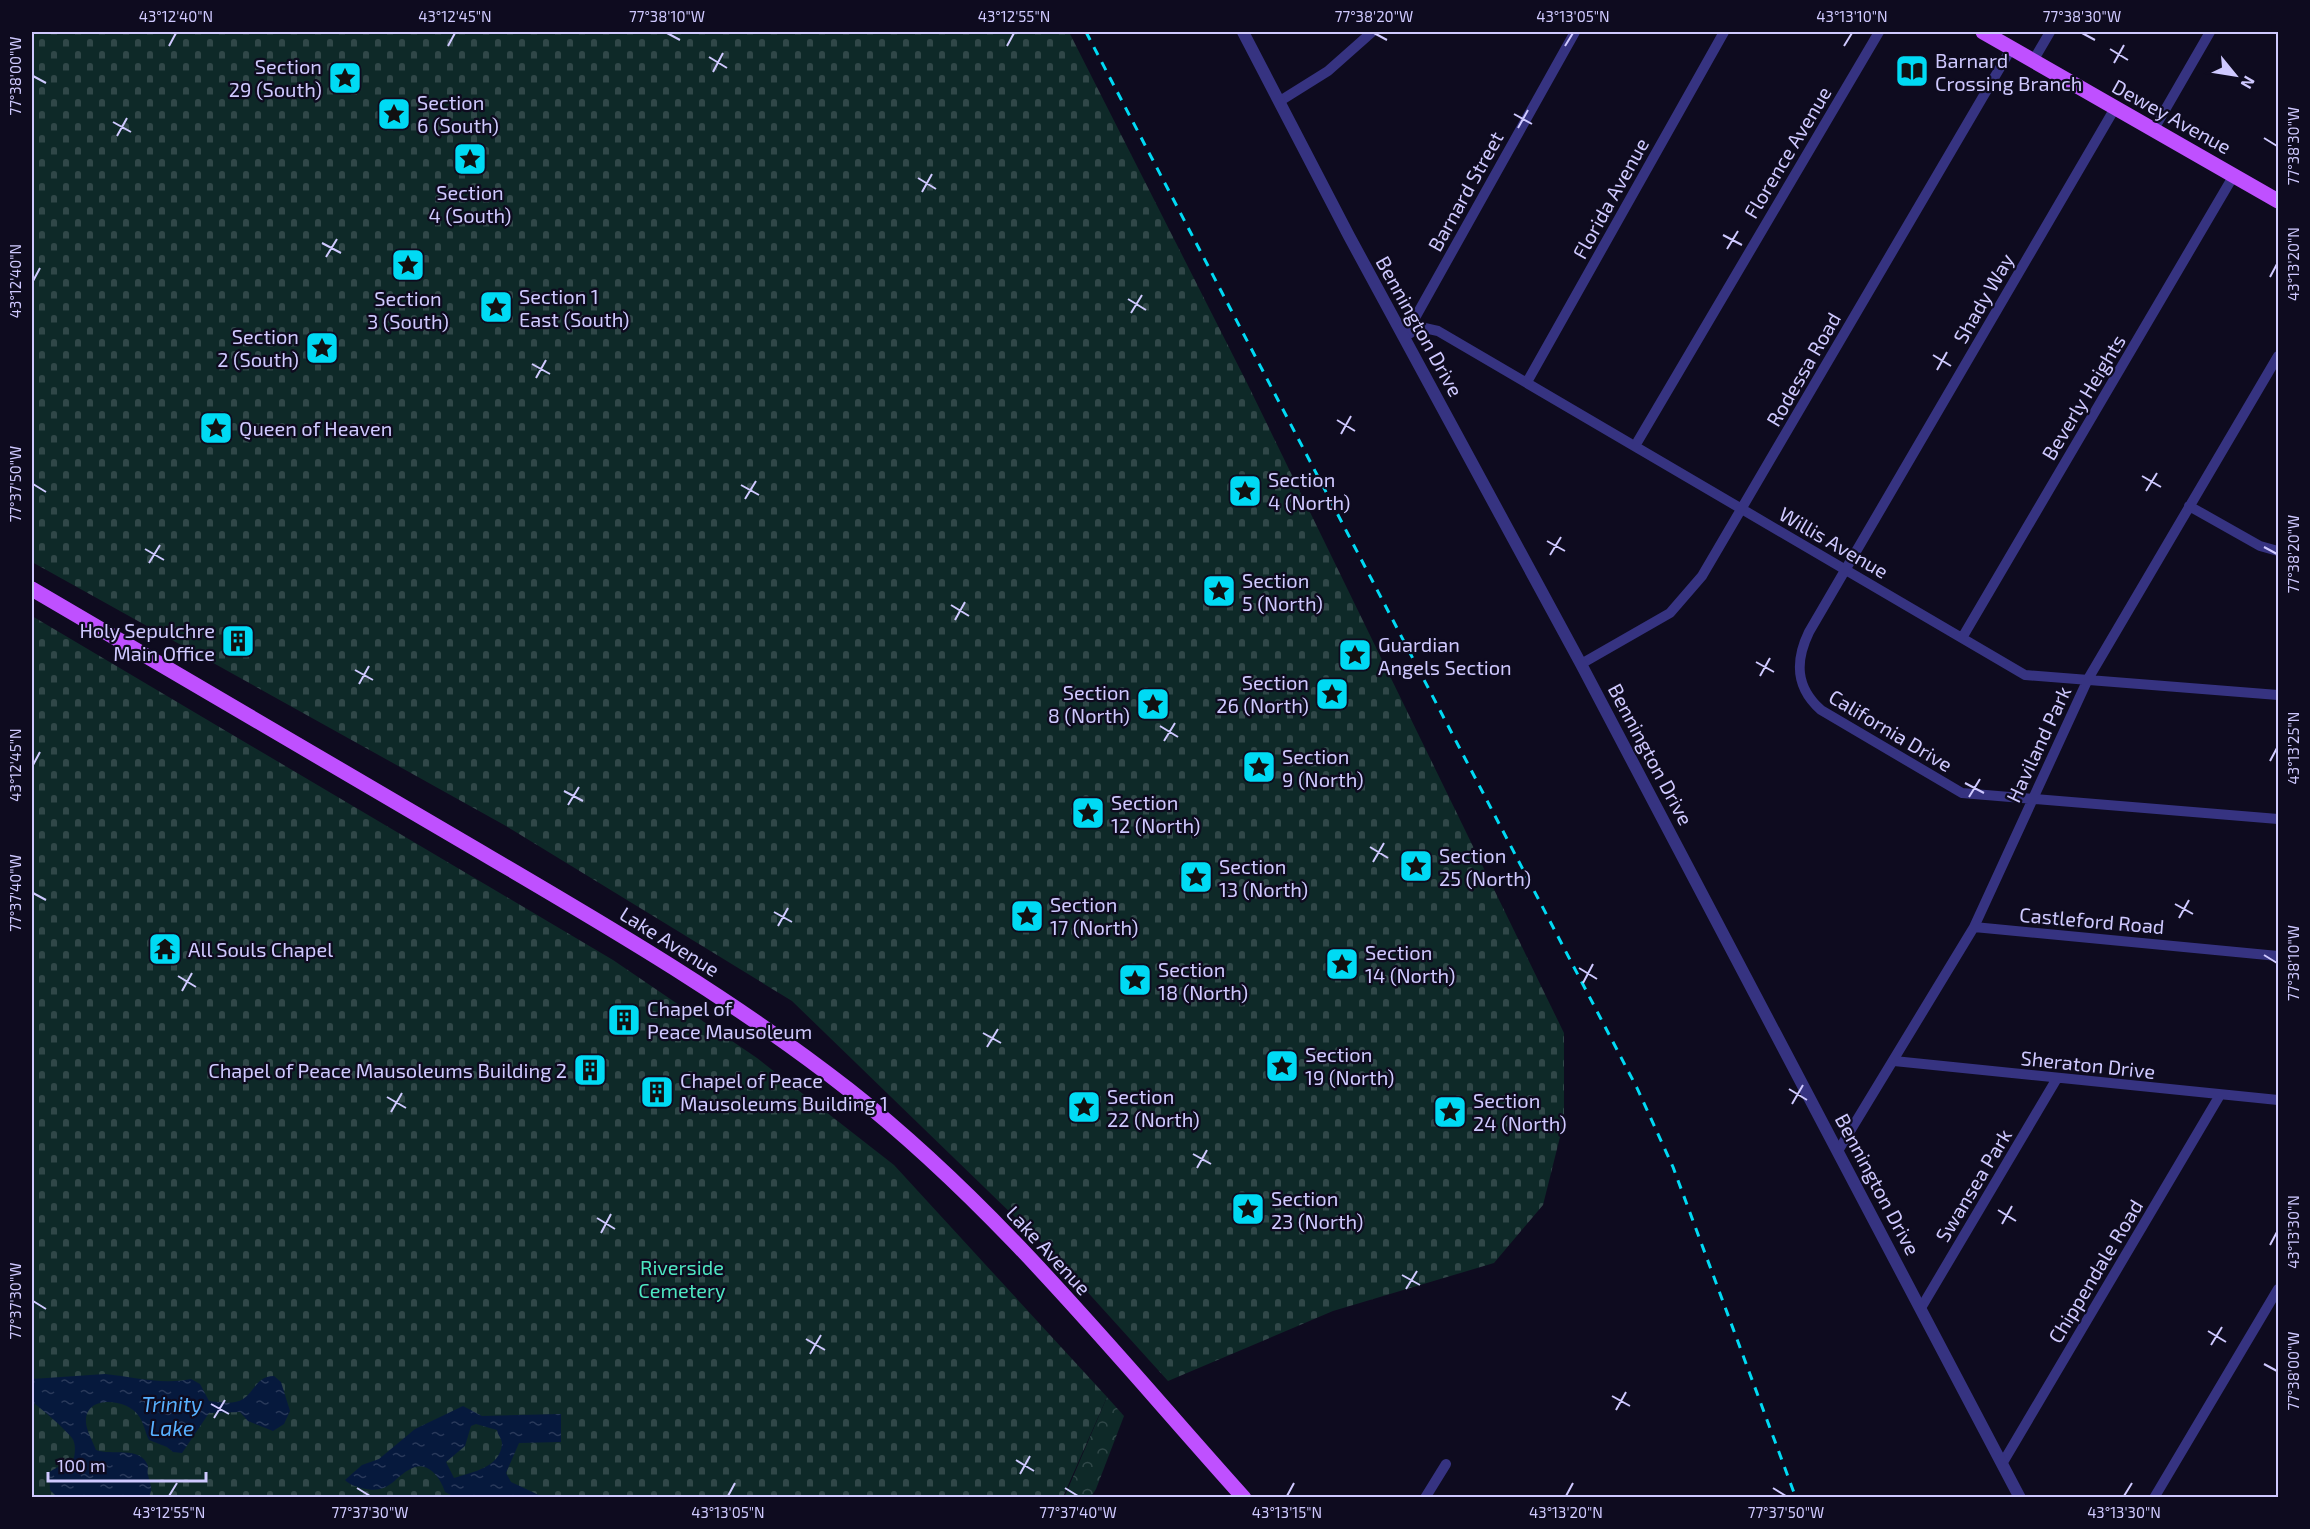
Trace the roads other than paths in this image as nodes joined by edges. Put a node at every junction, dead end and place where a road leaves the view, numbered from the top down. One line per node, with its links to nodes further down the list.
1 (1243, 32): 11 (street, Bennington Drive)
2 (1372, 32): 11 (street)
3 (1575, 32): 16 (street, Barnard Street)
4 (1724, 32): 18 (street, Florida Avenue)
5 (1879, 32): 19 (street, Florence Avenue)
6 (1983, 32): 9 (main road, Dewey Avenue)
7 (2050, 32): 10 (street)
8 (2210, 32): 13 (street)
9 (2011, 49): 10 (main road, Dewey Avenue); 21 (street, Rodessa Road)
10 (2033, 61): 12 (main road, Dewey Avenue)
11 (1280, 101): 16 (street, Bennington Drive)
12 (2115, 108): 13 (main road, Dewey Avenue); 23 (street, Shady Way)
13 (2154, 129): 14 (main road, Dewey Avenue)
14 (2234, 175): 15 (main road, Dewey Avenue); 25 (street, Beverly Heights)
15 (2277, 196)
16 (1404, 337): 18 (street, Willis Avenue); 26 (street, Bennington Drive)
17 (2278, 356): 20 (street, Haviland Park)
18 (1527, 382): 19 (street, Willis Avenue)
19 (1635, 446): 21 (street, Willis Avenue)
20 (2189, 506): 22 (street); 27 (street, Haviland Park)
21 (1742, 509): 23 (street, Willis Avenue); 26 (street, Rodessa Road)
22 (2278, 551)
23 (1845, 569): 25 (street, Willis Avenue); 29 (street, California Drive)
24 (32, 588): 42 (main road, Lake Avenue)
25 (1962, 638): 27 (street, Willis Avenue)
26 (1581, 664): 37 (street, Bennington Drive)
27 (2088, 679): 28 (street, Willis Avenue); 29 (street, Haviland Park)
28 (2278, 695)
29 (2032, 799): 30 (street, California Drive); 31 (street, Haviland Park)
30 (2278, 819)
31 (1974, 927): 32 (street, Castleford Road); 33 (street, Haviland Park)
32 (2278, 956)
33 (1894, 1061): 34 (street, Sheraton Drive); 37 (street, Haviland Park)
34 (2056, 1080): 35 (street, Sheraton Drive); 39 (street, Swansea Park)
35 (2220, 1095): 36 (street, Sheraton Drive); 41 (street, Chippendale Road)
36 (2278, 1100)
37 (1838, 1151): 39 (street, Bennington Drive)
38 (2278, 1289): 45 (street)
39 (1921, 1308): 41 (street, Bennington Drive)
40 (1446, 1464): 43 (street)
41 (2002, 1464): 44 (street, Bennington Drive)
42 (1244, 1497)
43 (1425, 1497)
44 (2020, 1497)
45 (2154, 1497)

